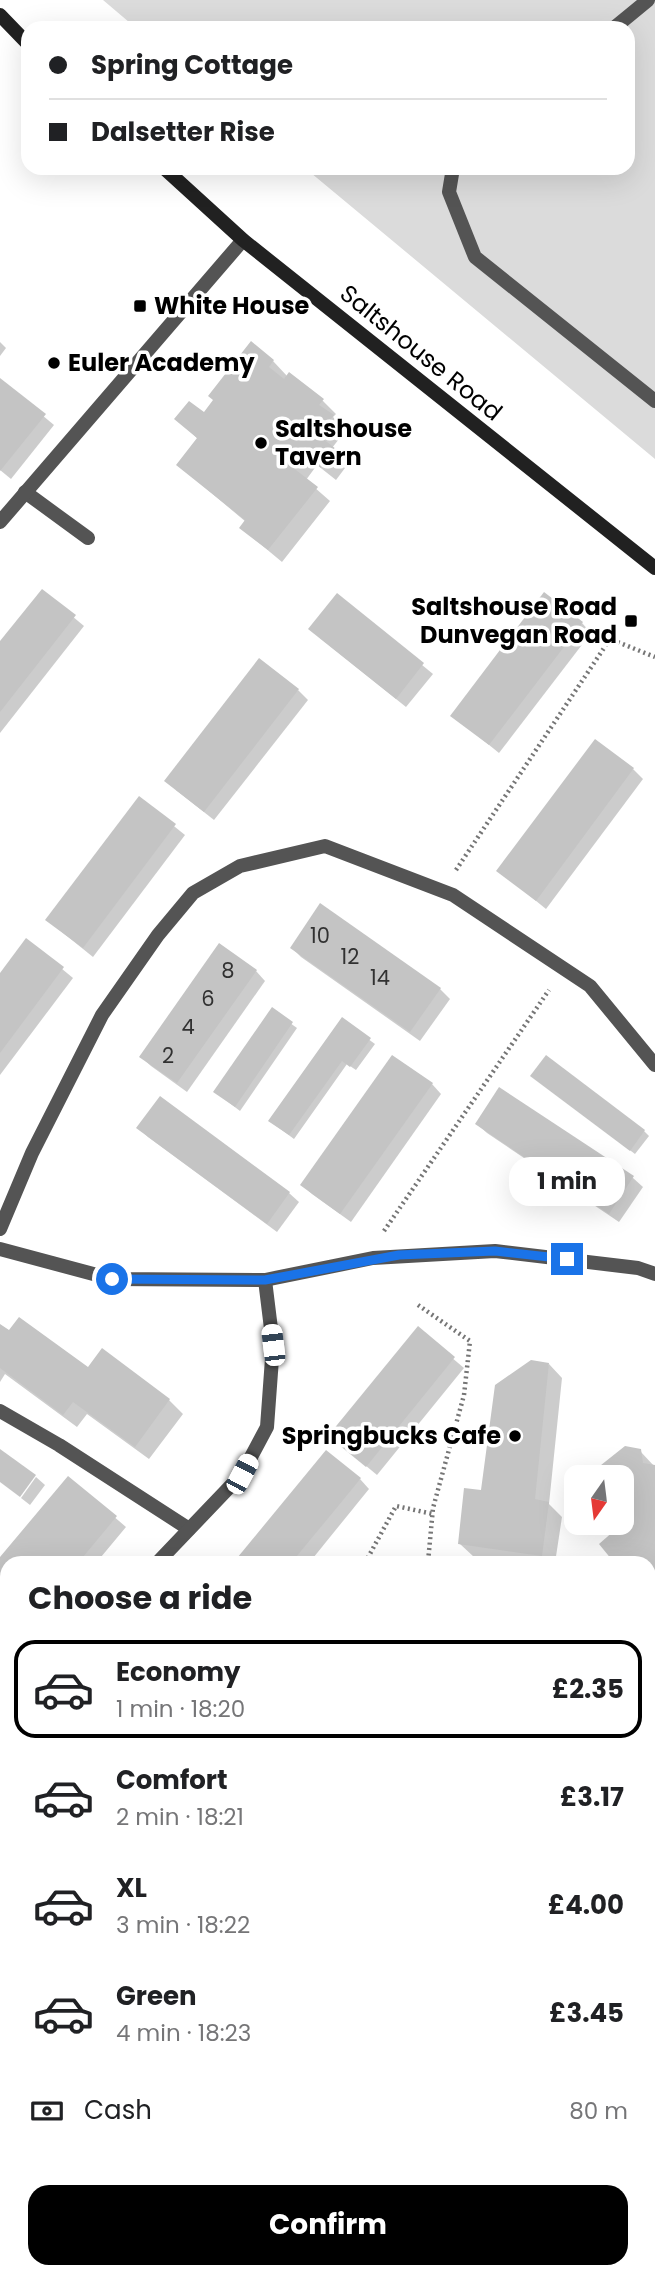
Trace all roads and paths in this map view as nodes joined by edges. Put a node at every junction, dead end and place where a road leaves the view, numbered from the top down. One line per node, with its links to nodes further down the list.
1 (648, 0): 3 (street)
2 (0, 15): 4 (main road)
3 (622, 21)
4 (21, 37)
5 (172, 175): 7 (main road, Saltshouse Road)
6 (452, 175): 8 (street)
7 (243, 240): 9 (street); 12 (main road, Saltshouse Road)
8 (655, 401)
9 (25, 492): 10 (street); 11 (street)
10 (0, 522)
11 (88, 538)
12 (655, 568)
13 (655, 657): 14 (path)
14 (442, 891): 15 (street); 17 (street)
15 (564, 969): 16 (street); 19 (path)
16 (655, 1065)
17 (0, 1229)
18 (0, 1249): 21 (street)
19 (373, 1258): 20 (street); 21 (street)
20 (655, 1274)
21 (265, 1280): 25 (street)
22 (418, 1305): 24 (path)
23 (0, 1410): 25 (street)
24 (433, 1514): 27 (path); 28 (path)
25 (189, 1529): 26 (street)
26 (164, 1556)
27 (369, 1556)
28 (430, 1556)

